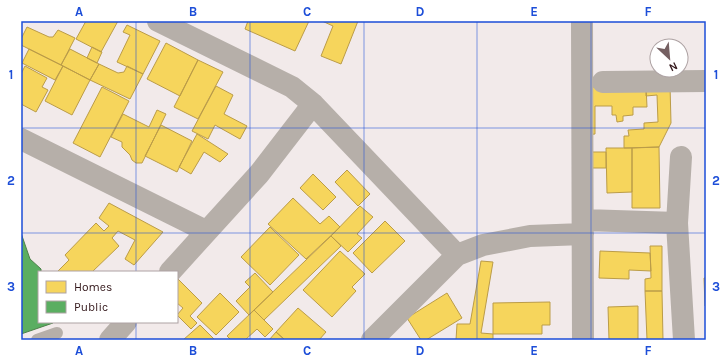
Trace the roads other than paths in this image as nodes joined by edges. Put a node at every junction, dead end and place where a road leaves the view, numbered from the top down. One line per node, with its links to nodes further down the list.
1 (158, 21): 5 (street)
2 (582, 21): 9 (street)
3 (706, 81): 4 (street)
4 (603, 82)
5 (313, 104): 10 (street); 11 (street)
6 (21, 139): 10 (street)
7 (681, 157): 8 (street)
8 (677, 224): 9 (street); 19 (street)
9 (583, 227): 11 (street); 18 (street)
10 (206, 231): 12 (street)
11 (457, 255): 17 (street)
12 (171, 271)
13 (125, 323): 16 (street)
14 (57, 333): 15 (lane)
15 (37, 340)
16 (110, 340)
17 (372, 340)
18 (583, 340)
19 (684, 340)

